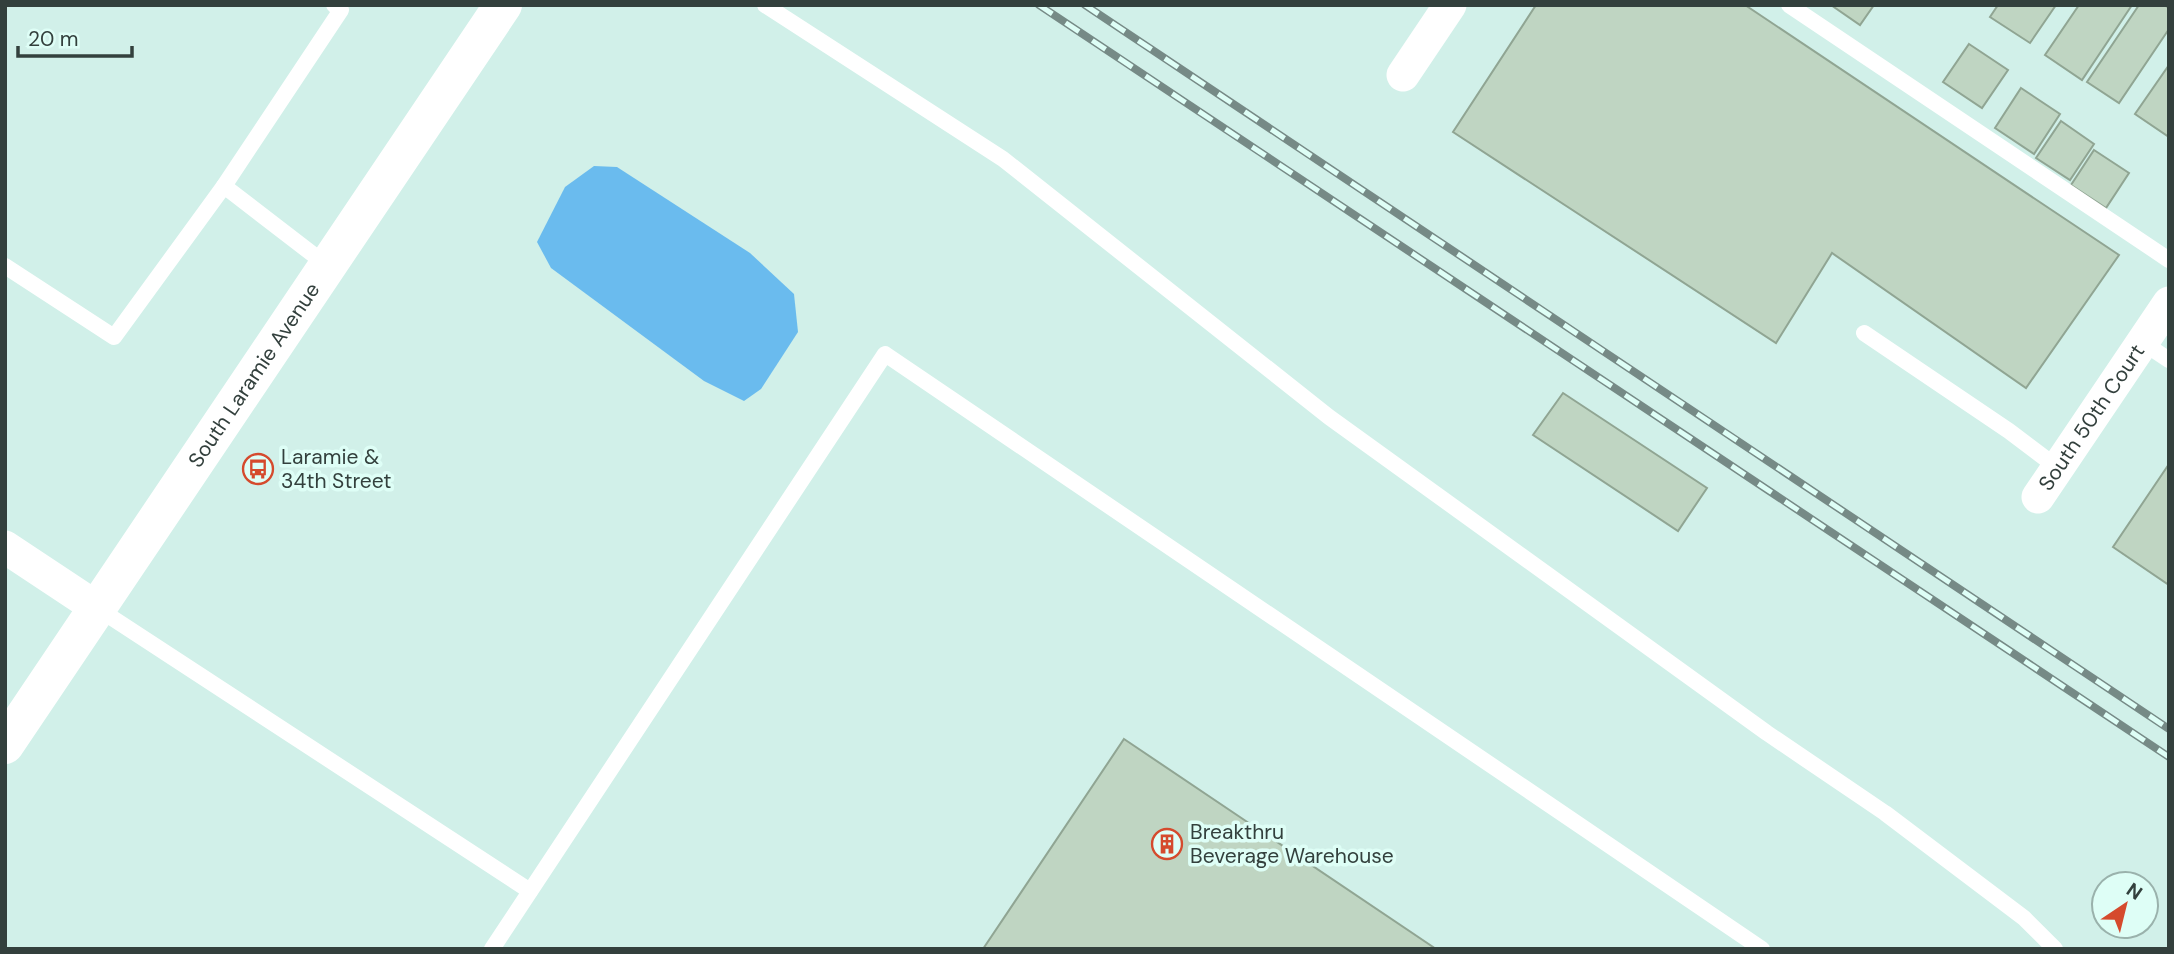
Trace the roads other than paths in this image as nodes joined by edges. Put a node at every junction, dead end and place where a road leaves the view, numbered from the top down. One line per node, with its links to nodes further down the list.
1 (334, 5): 7 (lane)
2 (503, 5): 10 (main road, South Laramie Avenue)
3 (765, 5): 22 (lane)
4 (1450, 5): 6 (street)
5 (1789, 5): 8 (lane)
6 (1403, 75)
7 (224, 186): 9 (lane); 10 (lane)
8 (2169, 260)
9 (5, 266)
10 (328, 266): 17 (main road, South Laramie Avenue)
11 (2169, 303): 13 (street, South 50th Court)
12 (1864, 333): 14 (lane)
13 (2155, 351): 14 (street, South 50th Court)
14 (2058, 468): 15 (street, South 50th Court)
15 (2038, 498)
16 (5, 547): 17 (street)
17 (97, 608): 18 (main road, South Laramie Avenue); 19 (lane)
18 (5, 746)
19 (530, 891): 20 (lane); 21 (lane)
20 (492, 949)
21 (1762, 949)
22 (2055, 949)

